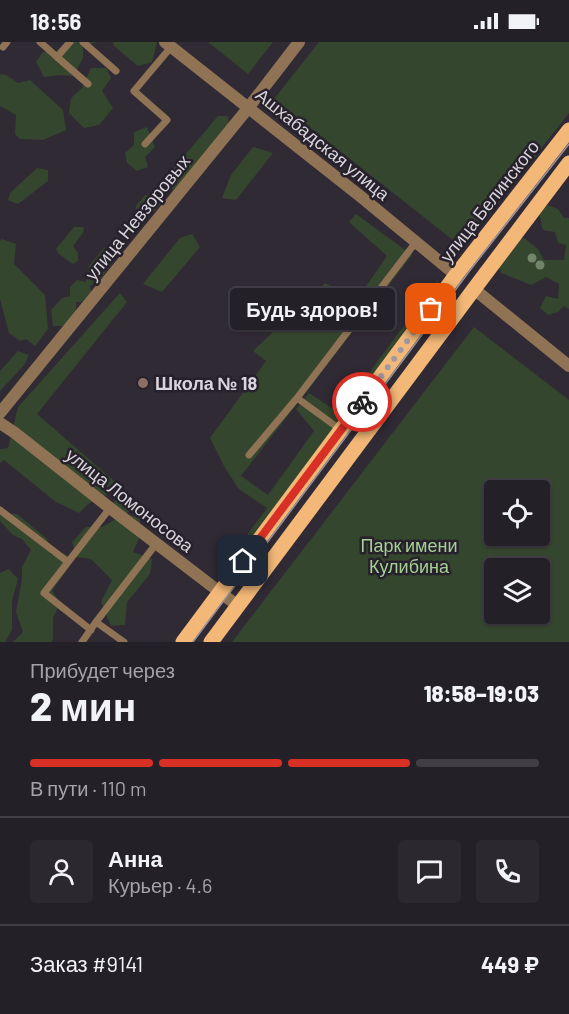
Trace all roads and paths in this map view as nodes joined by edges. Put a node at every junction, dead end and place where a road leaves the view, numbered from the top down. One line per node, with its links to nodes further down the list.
1 (40, 42): 6 (lane)
2 (70, 42): 6 (lane)
3 (83, 42): 7 (lane)
4 (299, 42): 9 (street, улица Невзоровых)
5 (168, 44): 9 (street, Ашхабадская улица); 11 (lane)
6 (57, 57): 8 (lane)
7 (116, 71)
8 (88, 84)
9 (249, 107): 13 (street, Ашхабадская улица); 18 (street, улица Невзоровых)
10 (569, 130): 14 (main road, улица Белинского)
11 (145, 144)
12 (569, 163): 15 (main road)
13 (416, 242): 14 (street, Ашхабадская улица); 17 (lane)
14 (456, 275): 20 (main road, улица Белинского)
15 (474, 289): 16 (street); 27 (main road)
16 (569, 366)
17 (297, 398): 20 (lane); 21 (lane)
18 (0, 413)
19 (0, 423): 22 (street, улица Ломоносова)
20 (341, 429): 26 (main road, улица Белинского)
21 (249, 455)
22 (110, 508): 24 (street, улица Ломоносова); 25 (lane)
23 (0, 510): 25 (lane)
24 (156, 544): 26 (street, улица Ломоносова); 28 (lane)
25 (68, 562): 29 (lane)
26 (220, 592): 27 (street, улица Ломоносова); 32 (main road, улица Белинского)
27 (238, 606): 33 (main road)
28 (96, 622): 29 (lane); 31 (lane)
29 (91, 630): 30 (lane)
30 (82, 642)
31 (124, 642)
32 (183, 642)
33 (211, 642)

